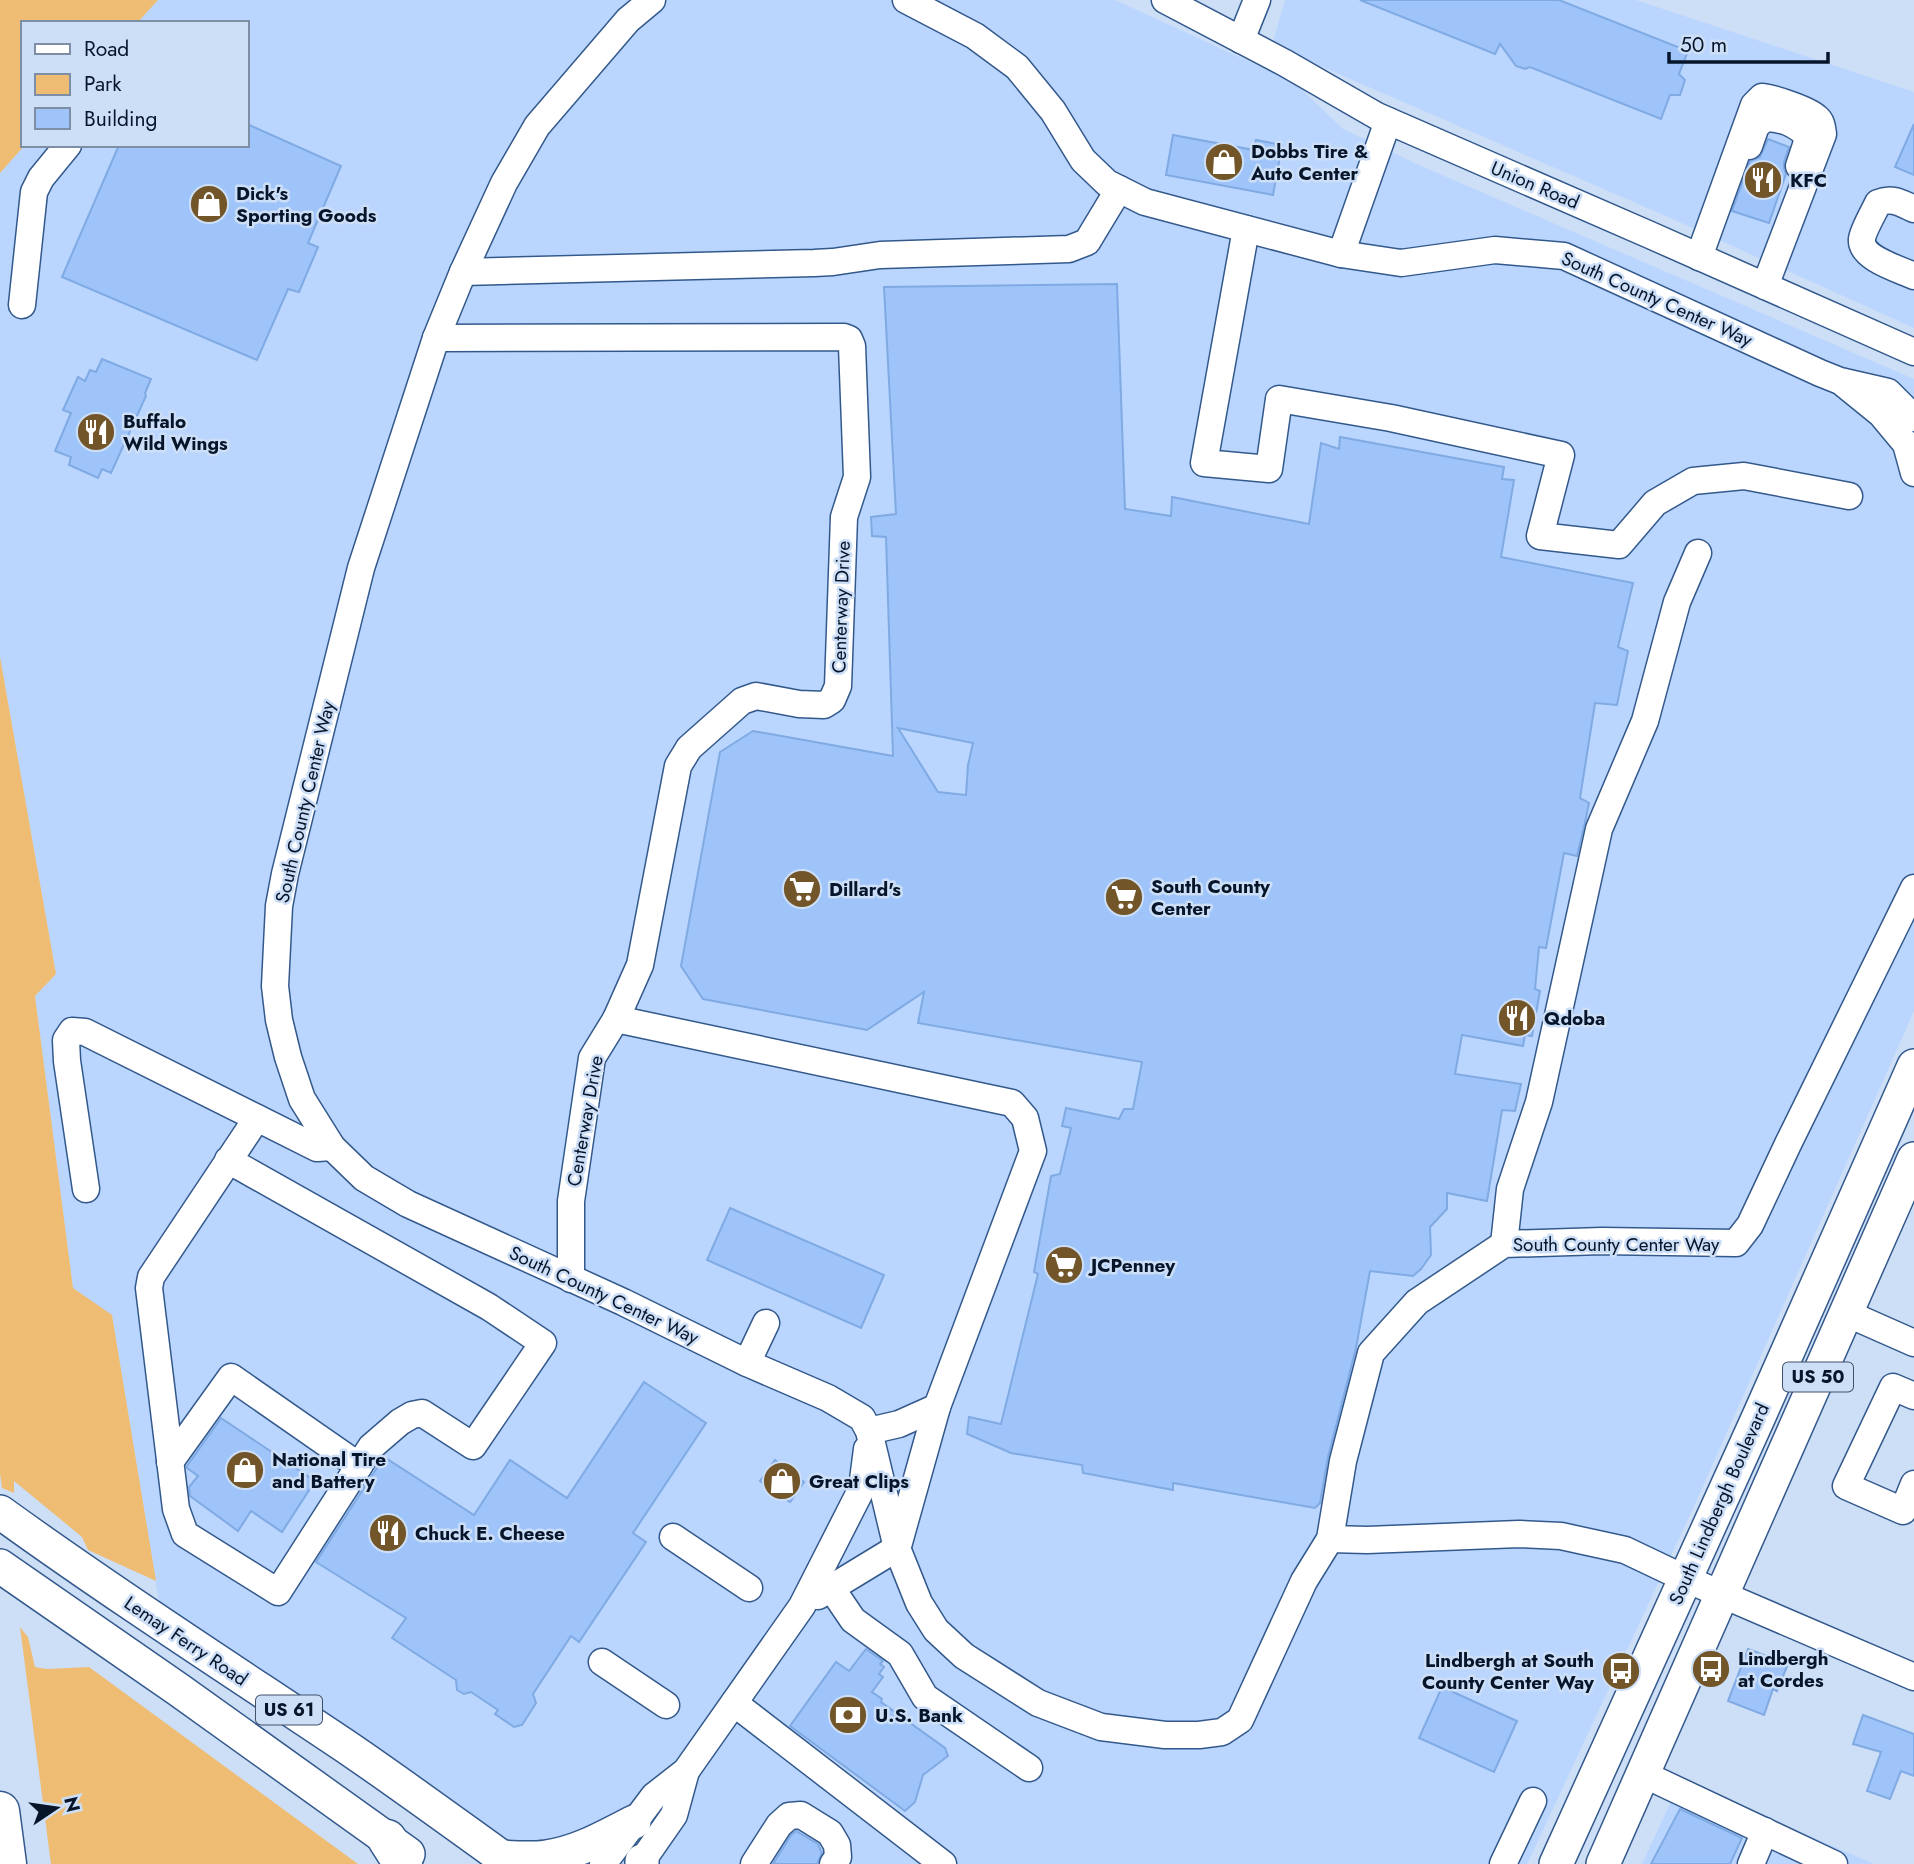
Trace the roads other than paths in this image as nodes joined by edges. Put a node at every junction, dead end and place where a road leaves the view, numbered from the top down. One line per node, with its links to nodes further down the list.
1 (652, 0): 13 (street, South County Center Way)
2 (906, 0): 8 (street, South County Center Way)
3 (1166, 0): 5 (street, Union Road)
4 (1258, 0): 5 (street)
5 (1241, 40): 6 (street, Union Road)
6 (1388, 121): 11 (street); 12 (street, Union Road)
7 (66, 147): 16 (street)
8 (1119, 190): 10 (street, South County Center Way); 13 (street)
9 (1914, 209): 14 (street)
10 (1246, 229): 11 (street, South County Center Way); 22 (street)
11 (1341, 254): 19 (street, South County Center Way)
12 (1699, 257): 15 (street, Union Road); 15 (street)
13 (463, 272): 17 (street, South County Center Way)
14 (1914, 276)
15 (1765, 286): 18 (street, Union Road)
16 (22, 305)
17 (436, 338): 25 (street, Centerway Drive); 28 (street, South County Center Way)
18 (1912, 346)
19 (1840, 381): 20 (street, South County Center Way); 21 (street, South County Center Way)
20 (1914, 418)
21 (1914, 473)
22 (1849, 496)
23 (1698, 553): 32 (street)
24 (1914, 888): 32 (street, South County Center Way)
25 (616, 1019): 33 (street, Centerway Drive); 39 (street)
26 (1914, 1066): 49 (main road, South Lindbergh Boulevard / US 50)
27 (257, 1118): 28 (street); 30 (street); 31 (street)
28 (332, 1147): 33 (street, South County Center Way)
29 (1914, 1159): 34 (main road, South Lindbergh Boulevard / US 50)
30 (228, 1160): 41 (street); 42 (street)
31 (86, 1189)
32 (1504, 1244): 46 (street, South County Center Way)
33 (571, 1279): 37 (street, South County Center Way)
34 (1846, 1313): 36 (street); 52 (main road, South Lindbergh Boulevard / US 50)
35 (766, 1323): 37 (street)
36 (1914, 1343)
37 (747, 1363): 40 (street, South County Center Way)
38 (1914, 1396): 43 (street)
39 (937, 1406): 40 (street); 47 (street)
40 (869, 1431): 47 (street, South County Center Way); 53 (street)
41 (170, 1462): 42 (street); 42 (street)
42 (359, 1466)
43 (1914, 1484)
44 (0, 1512): 67 (main road, Lemay Ferry Road / US 61)
45 (673, 1537): 50 (street)
46 (1329, 1539): 47 (street, South County Center Way); 49 (street)
47 (897, 1548): 51 (street)
48 (0, 1566): 66 (main road, US 61)
49 (1686, 1579): 52 (street); 78 (main road, South Lindbergh Boulevard / US 50)
50 (750, 1588)
51 (832, 1588): 53 (street); 58 (street)
52 (1722, 1594): 55 (street); 60 (main road, South Lindbergh Boulevard / US 50)
53 (802, 1606): 56 (street)
54 (601, 1662): 57 (street)
55 (1914, 1677)
56 (734, 1703): 59 (street); 76 (street)
57 (666, 1705)
58 (1029, 1768)
59 (686, 1771): 63 (street); 69 (street)
60 (1643, 1774): 64 (street); 79 (main road, South Lindbergh Boulevard / US 50)
61 (1533, 1801): 77 (street)
62 (0, 1811): 70 (highway)
63 (634, 1822): 67 (main road); 72 (street)
64 (1765, 1831): 68 (street); 80 (street)
65 (830, 1833): 73 (street); 74 (street); 75 (street)
66 (395, 1852): 71 (main road, US 61)
67 (506, 1861)
68 (1818, 1861)
69 (641, 1863)
70 (7, 1864)
71 (421, 1864)
72 (603, 1864)
73 (754, 1864)
74 (833, 1864)
75 (850, 1864)
76 (943, 1864)
77 (1503, 1864)
78 (1556, 1864)
79 (1602, 1864)
80 (1751, 1864)

